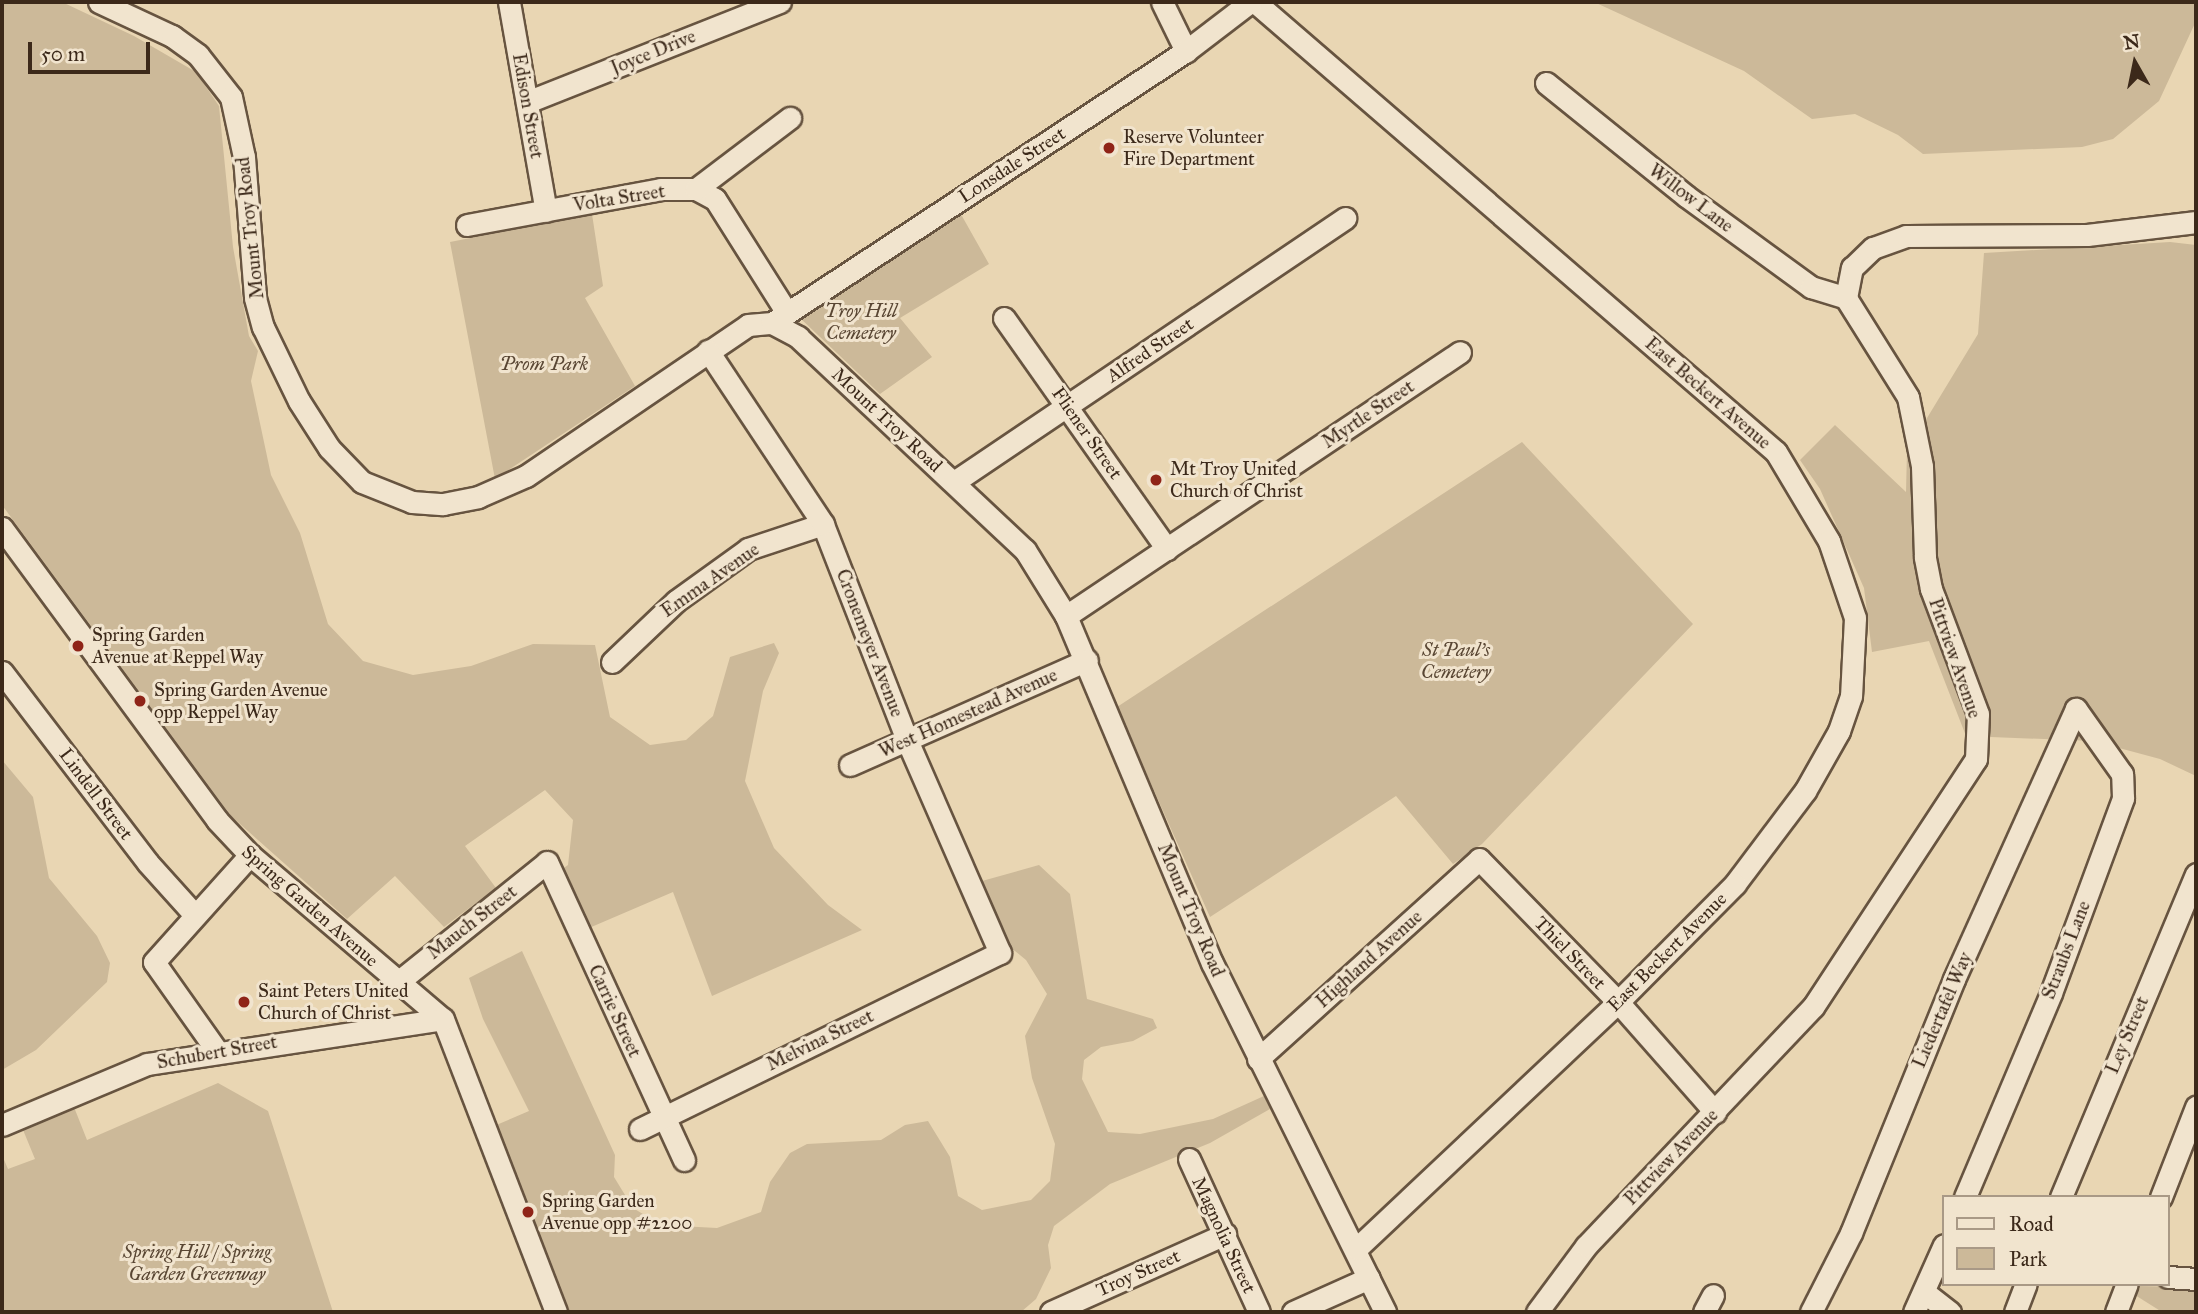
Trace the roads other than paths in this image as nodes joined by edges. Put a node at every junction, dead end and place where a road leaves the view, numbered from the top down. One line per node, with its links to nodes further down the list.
1 (99, 2): 19 (street, Mount Troy Road)
2 (509, 2): 9 (street, Edison Street)
3 (780, 2): 9 (street, Joyce Drive)
4 (1162, 2): 7 (street)
5 (1250, 2): 7 (street, Lonsdale Street)
6 (1255, 2): 40 (street, East Beckert Avenue)
7 (1186, 51): 17 (street, Lonsdale Street)
8 (1546, 83): 16 (street, Willow Lane)
9 (527, 102): 12 (street, Edison Street)
10 (790, 118): 11 (street)
11 (696, 189): 12 (street, Volta Street); 17 (street)
12 (546, 211): 15 (street, Volta Street)
13 (1345, 218): 21 (street, Alfred Street)
14 (2196, 222): 16 (street)
15 (467, 225)
16 (1846, 298): 45 (street, Pittview Avenue)
17 (779, 318): 19 (street, Mount Troy Road); 22 (street, Mount Troy Road)
18 (1004, 318): 21 (street, Fliener Street)
19 (708, 351): 23 (street, Cronemeyer Avenue)
20 (1460, 352): 25 (street, Myrtle Street)
21 (1069, 405): 22 (street, Alfred Street); 25 (street, Fliener Street)
22 (954, 482): 26 (street, Mount Troy Road)
23 (823, 524): 28 (street, Emma Avenue); 31 (street, Cronemeyer Avenue)
24 (2, 528): 33 (street, Spring Garden Avenue)
25 (1167, 549): 26 (street, Myrtle Street)
26 (1066, 616): 27 (street, Mount Troy Road)
27 (1087, 660): 31 (street, West Homestead Avenue); 43 (street, Mount Troy Road)
28 (612, 662)
29 (2, 672): 37 (street, Lindell Street)
30 (2076, 709): 51 (street, Straubs Lane); 69 (street, Liedertafel Way)
31 (907, 740): 32 (street, West Homestead Avenue); 38 (street, Cronemeyer Avenue)
32 (850, 765)
33 (250, 855): 37 (street); 39 (street, Spring Garden Avenue)
34 (1479, 859): 40 (street, Thiel Street); 43 (street, Highland Avenue)
35 (547, 862): 39 (street, Mauch Street); 46 (street, Carrie Street)
36 (2196, 874): 52 (street, Ley Street)
37 (194, 914): 42 (street)
38 (1000, 953): 46 (street, Melvina Street)
39 (398, 982): 41 (street, Spring Garden Avenue)
40 (1618, 1002): 45 (street, Thiel Street); 55 (street, East Beckert Avenue)
41 (443, 1019): 42 (street, Schubert Street); 63 (street, Spring Garden Avenue)
42 (217, 1051): 47 (street, Schubert Street)
43 (1258, 1059): 55 (street, Mount Troy Road)
44 (2196, 1107): 53 (street)
45 (1715, 1112): 68 (street, Pittview Avenue)
46 (663, 1116): 48 (street, Melvina Street); 50 (street, Carrie Street)
47 (2, 1125)
48 (640, 1129)
49 (1189, 1159): 54 (street, Magnolia Street)
50 (684, 1160)
51 (1966, 1195)
52 (2062, 1195)
53 (2162, 1195)
54 (1225, 1234): 64 (street, Troy Street); 65 (street, Magnolia Street)
55 (1356, 1249): 58 (street, Mount Troy Road)
56 (1942, 1250): 62 (street)
57 (2170, 1277): 59 (street)
58 (1369, 1278): 66 (street); 67 (street, Mount Troy Road)
59 (2196, 1279)
60 (2025, 1286): 72 (street)
61 (2126, 1286): 73 (street)
62 (1924, 1292): 70 (street); 71 (street)
63 (556, 1312)
64 (1051, 1312)
65 (1259, 1312)
66 (1293, 1312)
67 (1385, 1312)
68 (1537, 1312)
69 (1811, 1312)
70 (1914, 1312)
71 (1950, 1312)
72 (2015, 1312)
73 (2116, 1312)

